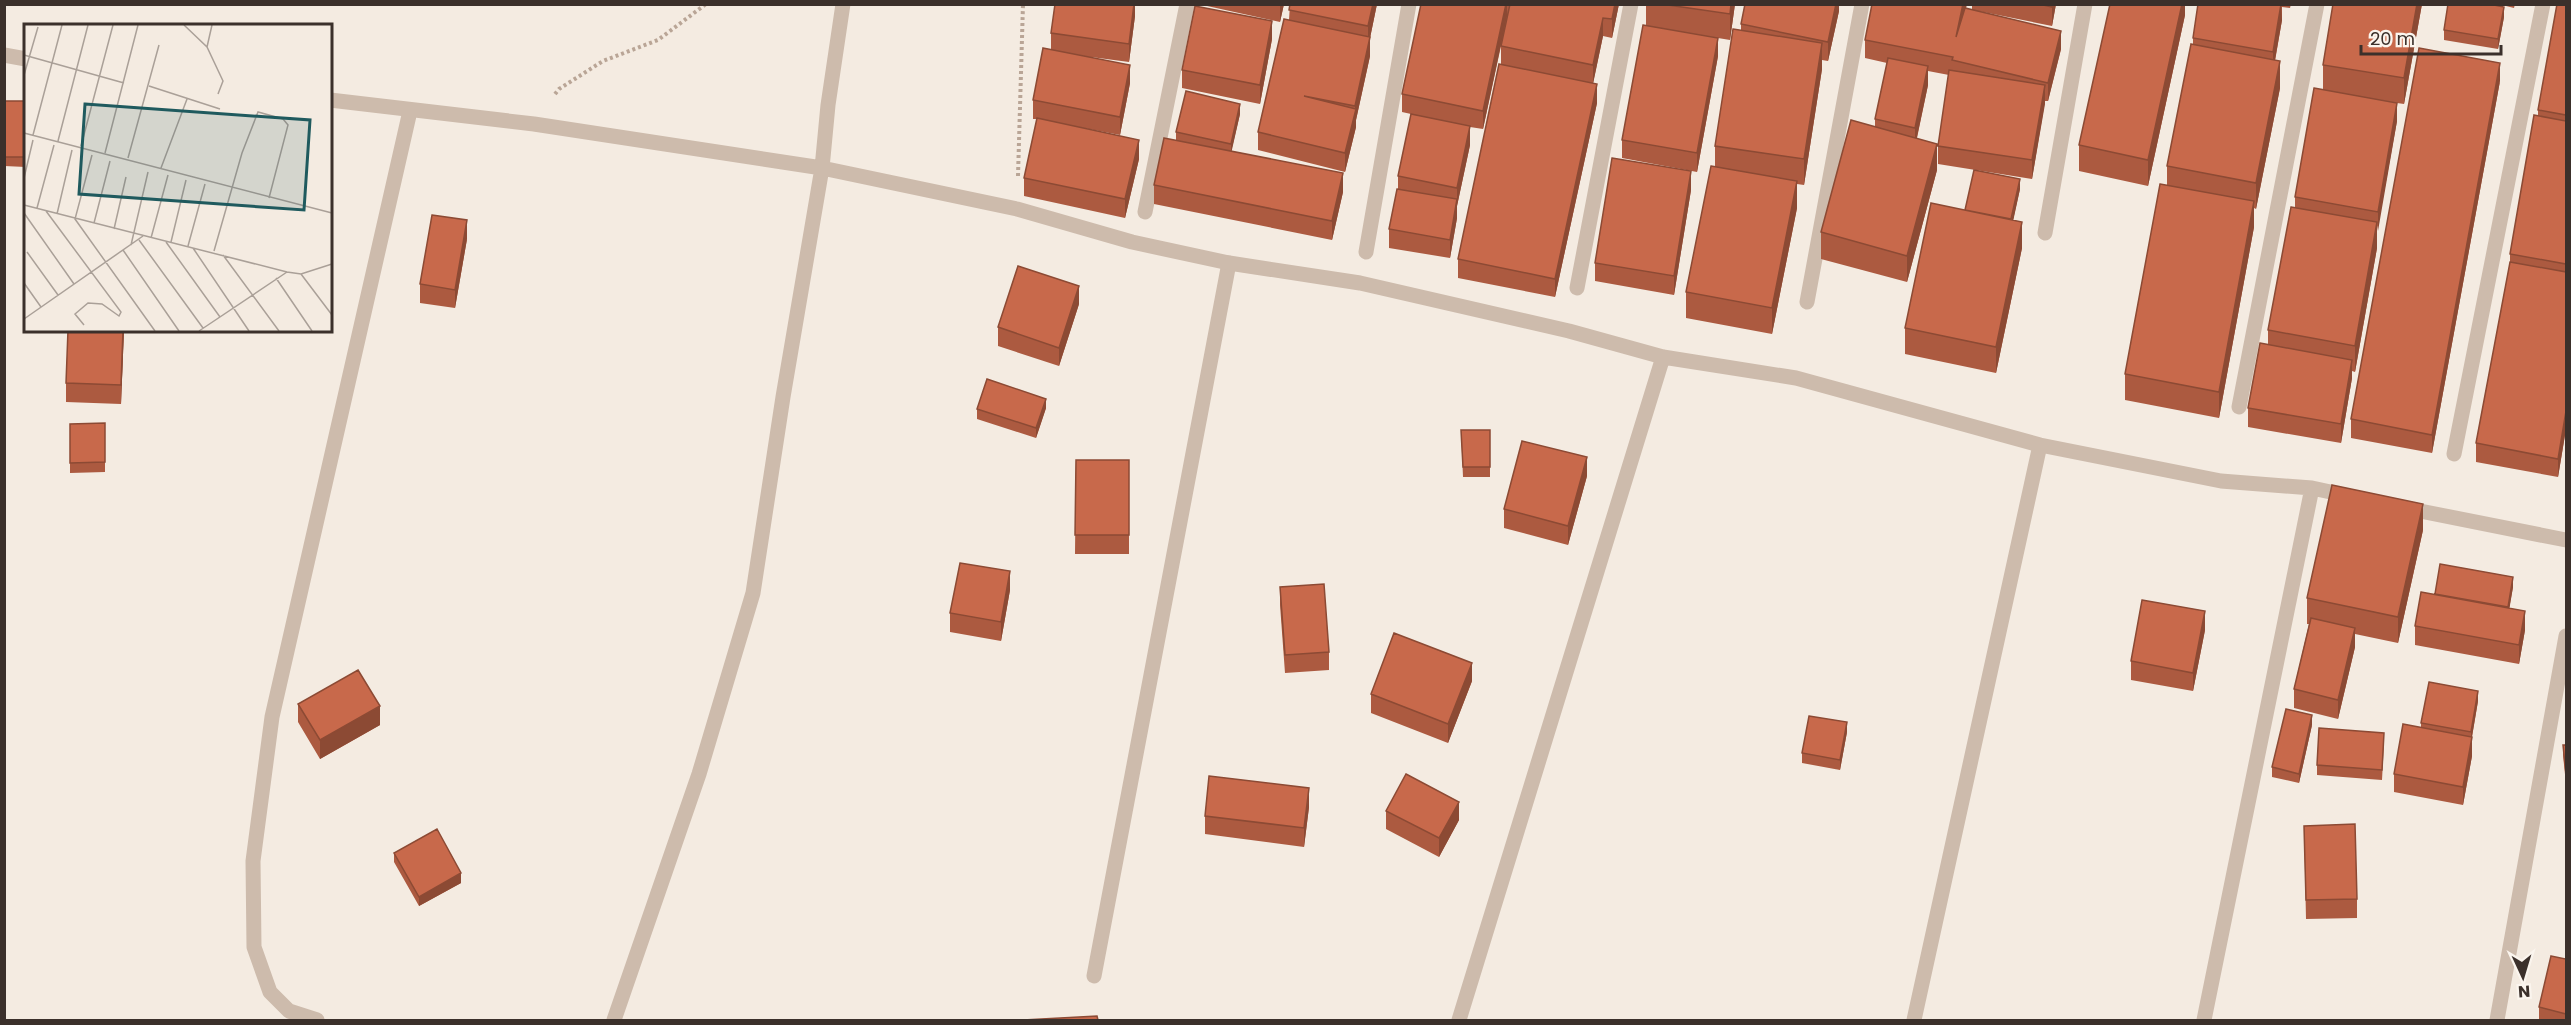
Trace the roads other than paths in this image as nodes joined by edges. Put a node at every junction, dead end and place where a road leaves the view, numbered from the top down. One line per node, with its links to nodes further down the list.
1 (843, 4): 13 (street)
2 (1187, 4): 14 (street)
3 (1409, 4): 16 (street)
4 (1631, 4): 18 (street)
5 (1862, 4): 19 (street)
6 (2085, 4): 15 (street)
7 (2317, 4): 21 (street)
8 (2543, 4): 23 (street)
9 (4, 55): 10 (street)
10 (24, 59)
11 (332, 100): 12 (street)
12 (410, 111): 13 (street); 30 (street)
13 (822, 168): 17 (street); 31 (street)
14 (1144, 212)
15 (2045, 233)
16 (1366, 252)
17 (1229, 264): 20 (street); 29 (street)
18 (1577, 288)
19 (1807, 302)
20 (1663, 357): 22 (street); 32 (street)
21 (2239, 407)
22 (2040, 445): 24 (street); 33 (street)
23 (2454, 454)
24 (2312, 488): 25 (street); 34 (street)
25 (2367, 500)
26 (2389, 505): 27 (street)
27 (2566, 540)
28 (2566, 636): 35 (street)
29 (1094, 976)
30 (317, 1020)
31 (614, 1020)
32 (1460, 1020)
33 (1914, 1020)
34 (2204, 1020)
35 (2497, 1020)

